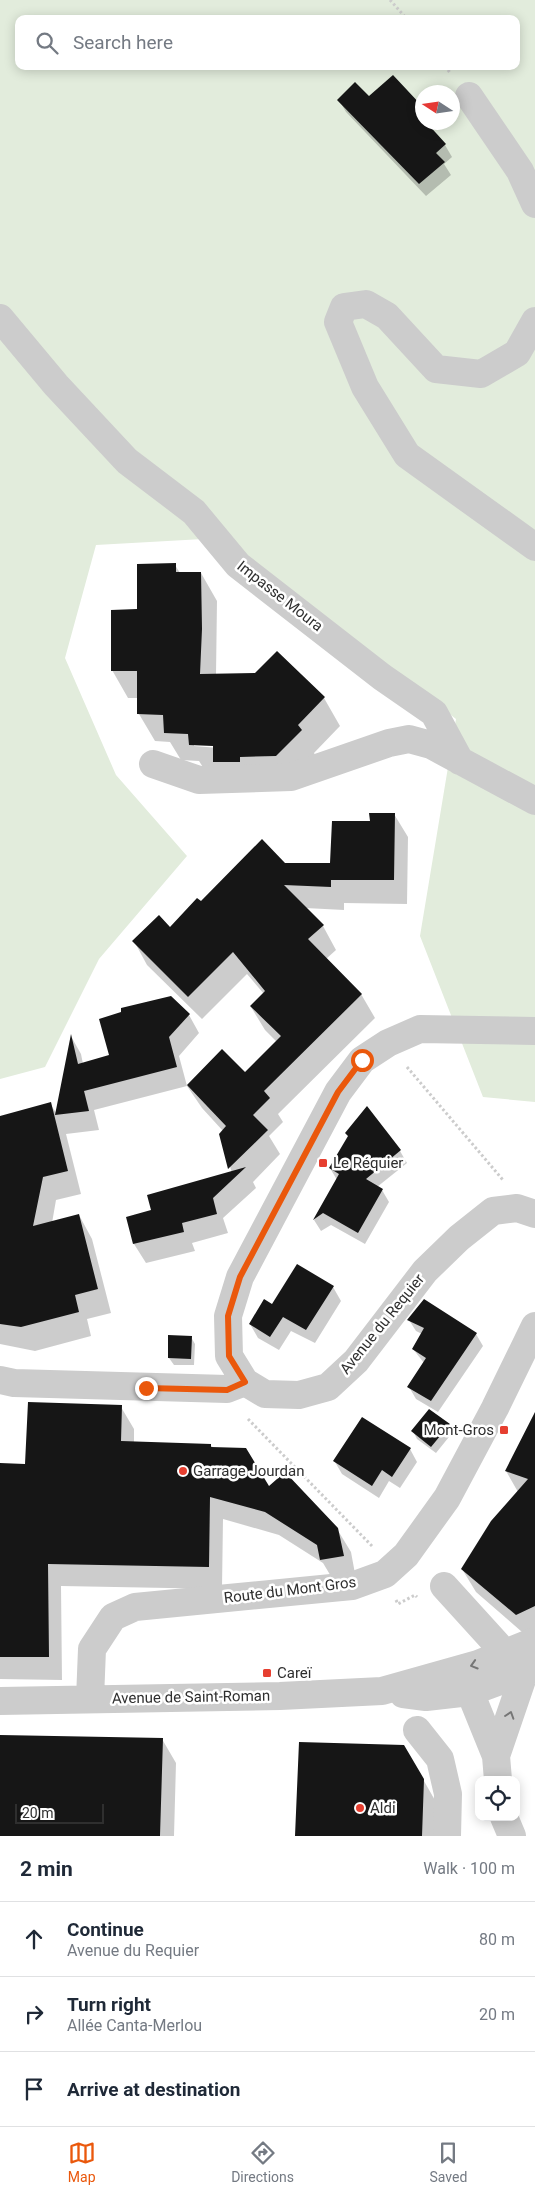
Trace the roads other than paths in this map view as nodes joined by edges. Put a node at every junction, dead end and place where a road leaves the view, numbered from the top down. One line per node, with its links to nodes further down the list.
1 (468, 96): 2 (street)
2 (535, 204)
3 (0, 318): 6 (street, Impasse Moura)
4 (535, 321): 5 (street)
5 (535, 547)
6 (460, 761): 7 (street); 8 (street)
7 (154, 764)
8 (535, 801)
9 (535, 1031): 13 (street, Avenue du Requier)
10 (535, 1214): 13 (street, Avenue du Requier)
11 (535, 1326): 21 (street, Route du Mont Gros)
12 (0, 1380): 13 (street)
13 (236, 1386)
14 (444, 1586): 16 (street)
15 (535, 1641): 16 (street, Avenue de Saint-Roman)
16 (507, 1654): 17 (street); 18 (street, Avenue de Saint-Roman, one-way to 18)
17 (529, 1671): 20 (street, Avenue de Saint-Roman); 24 (street, one-way to 17)
18 (436, 1676): 19 (street, Avenue de Saint-Roman); 20 (street)
19 (382, 1691): 20 (street, Avenue de Saint-Roman); 21 (street, Avenue de Saint-Roman)
20 (470, 1692): 24 (street)
21 (90, 1699): 22 (street, Avenue de Saint-Roman)
22 (0, 1701)
23 (417, 1730): 26 (street)
24 (497, 1768)
25 (506, 1821): 27 (street)
26 (447, 1836)
27 (512, 1836)

